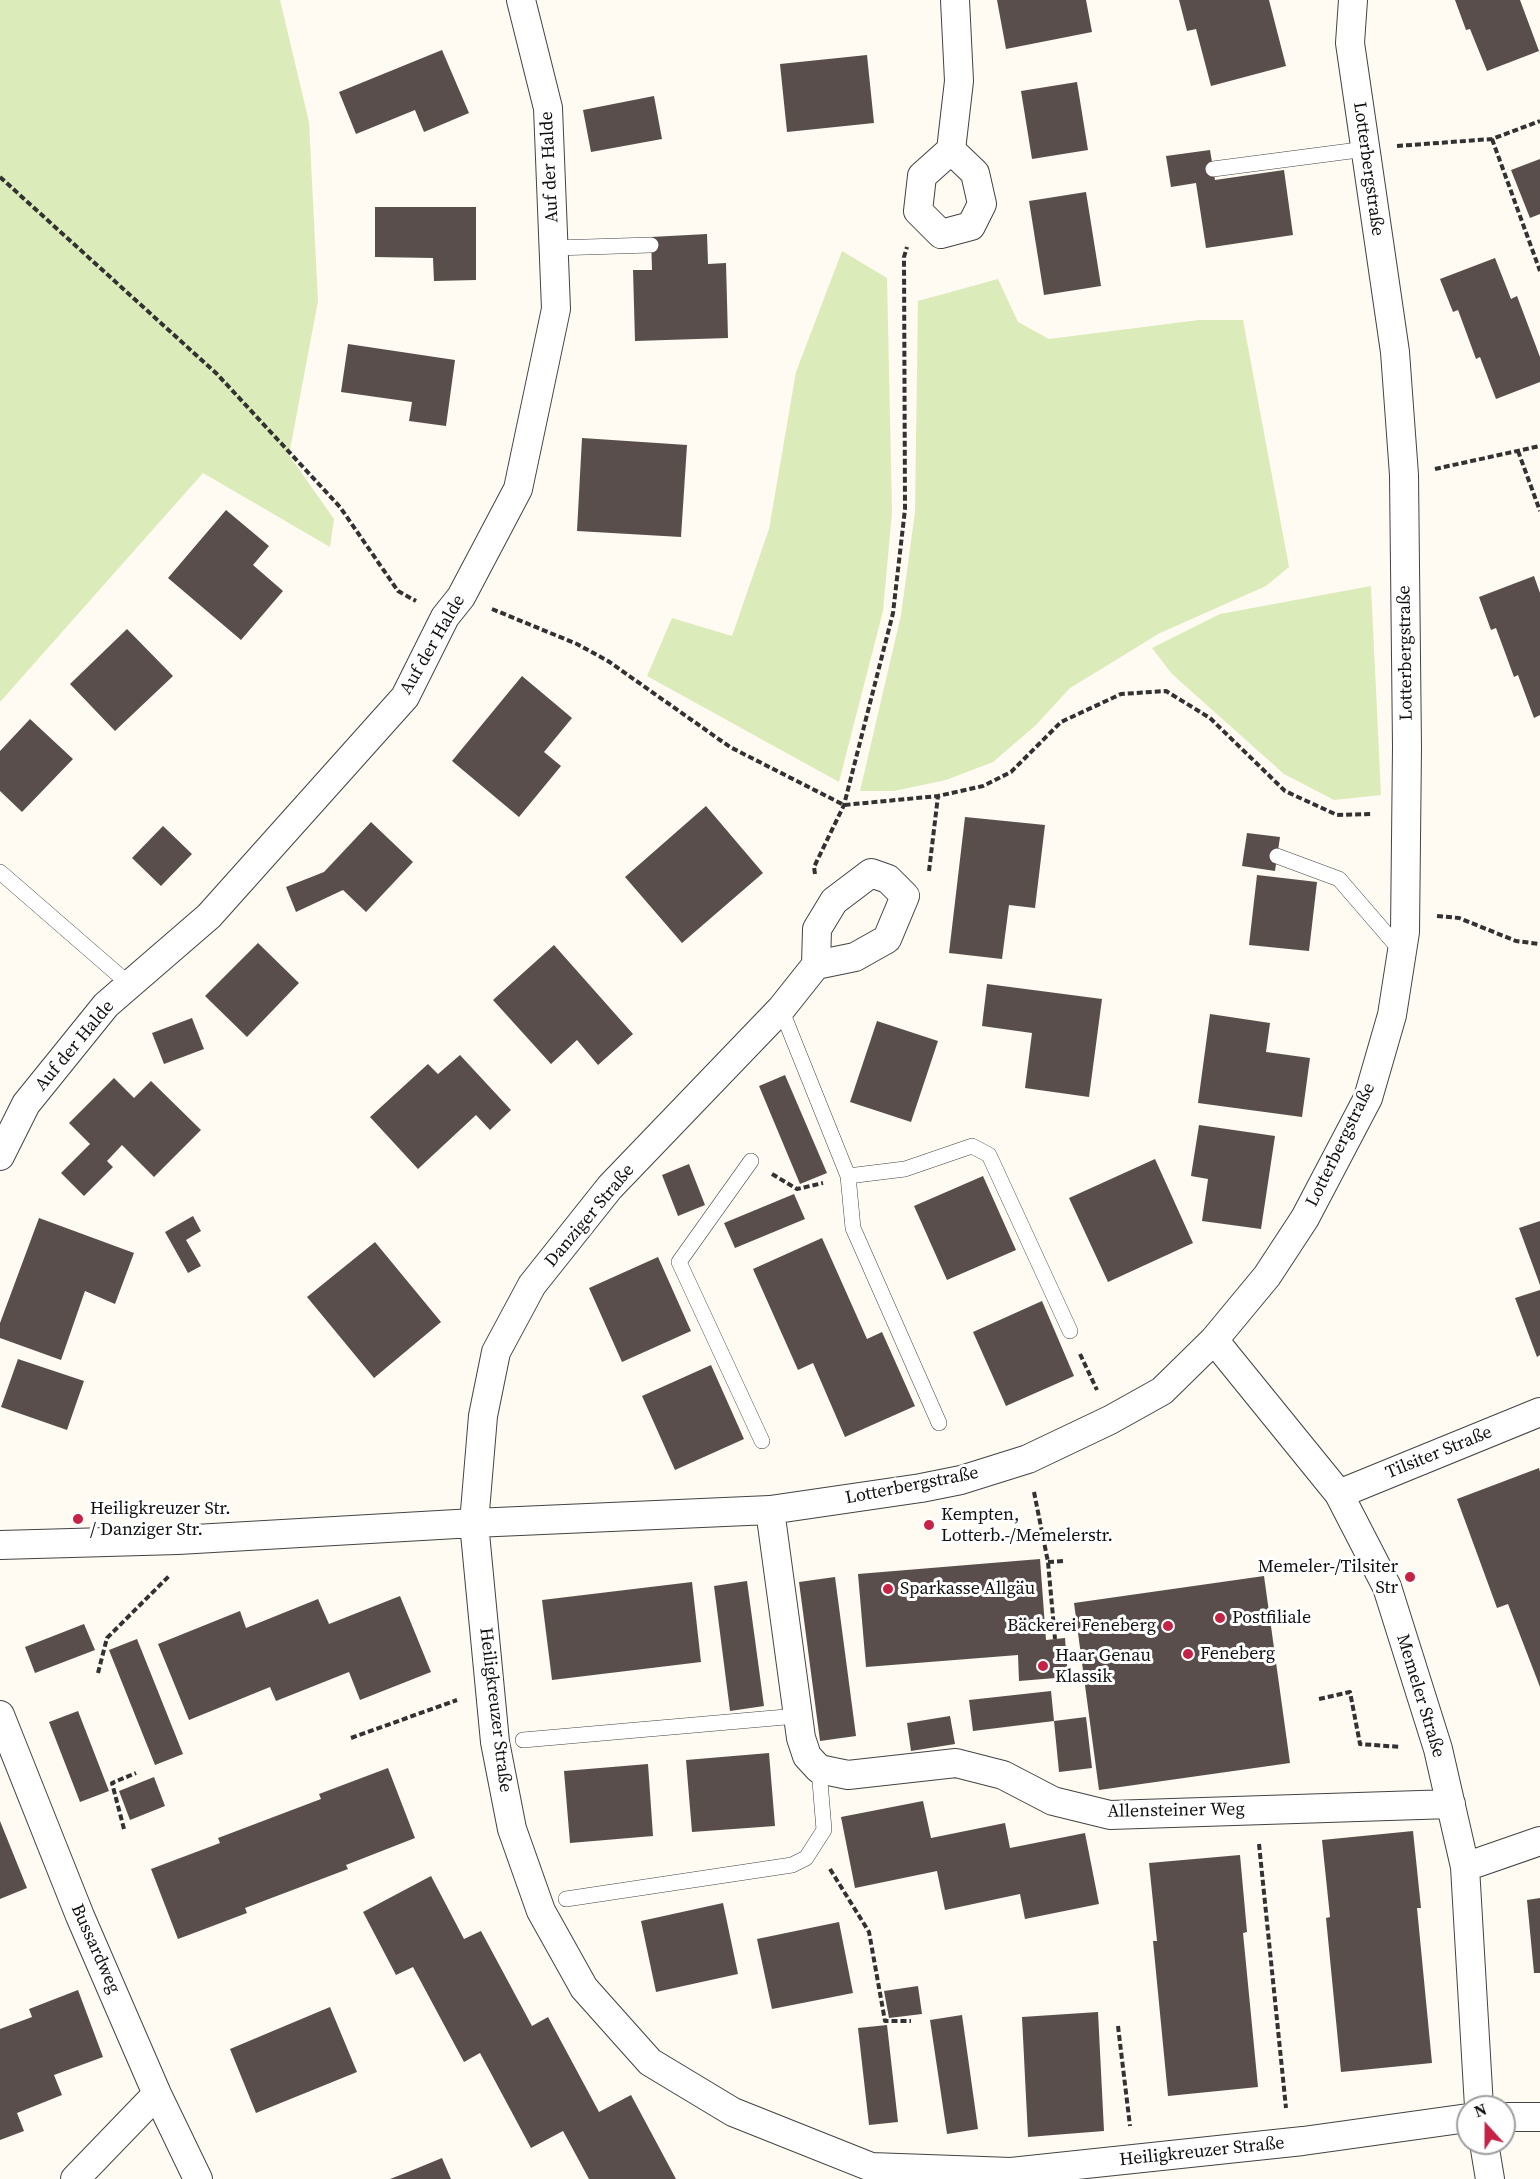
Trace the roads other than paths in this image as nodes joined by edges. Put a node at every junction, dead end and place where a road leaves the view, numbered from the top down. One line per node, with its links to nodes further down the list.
1 (521, 0): 8 (street, Auf der Halde)
2 (955, 0): 5 (street)
3 (1353, 0): 4 (street, Lotterbergstraße)
4 (1366, 149): 6 (lane); 11 (street, Lotterbergstraße)
5 (951, 150): 5 (street)
6 (1213, 169)
7 (651, 245): 8 (lane)
8 (554, 248): 13 (street, Auf der Halde)
9 (1278, 856): 11 (lane)
10 (0, 872): 13 (lane)
11 (1402, 952): 19 (street, Lotterbergstraße)
12 (816, 965): 14 (street, Danziger Straße)
13 (129, 984): 15 (street, Auf der Halde)
14 (781, 1010): 17 (lane); 25 (street, Danziger Straße)
15 (0, 1156)
16 (751, 1161): 22 (lane)
17 (849, 1176): 18 (lane); 21 (lane)
18 (1070, 1331)
19 (1214, 1340): 23 (street, Memeler Straße); 24 (street, Lotterbergstraße)
20 (1539, 1414): 23 (street, Tilsiter Straße)
21 (939, 1423)
22 (762, 1441)
23 (1339, 1494): 31 (street, Memeler Straße)
24 (770, 1510): 25 (street, Lotterbergstraße); 28 (street)
25 (474, 1523): 26 (street); 41 (street, Heiligkreuzer Straße)
26 (0, 1545)
27 (0, 1715): 35 (street, Bussardweg)
28 (797, 1716): 29 (lane); 30 (street)
29 (523, 1740)
30 (819, 1769): 31 (street, Allensteiner Weg); 34 (lane)
31 (1450, 1804): 33 (street, Memeler Straße)
32 (1540, 1841): 33 (street)
33 (1465, 1867): 36 (street, Memeler Straße)
34 (566, 1899)
35 (157, 2094): 42 (street); 43 (street, Bussardweg)
36 (1478, 2095)
37 (1540, 2116): 38 (street)
38 (1516, 2117)
39 (1456, 2120): 41 (street, Heiligkreuzer Straße)
40 (1486, 2155): 44 (street)
41 (869, 2173)
42 (75, 2179)
43 (198, 2179)
44 (1490, 2179)

